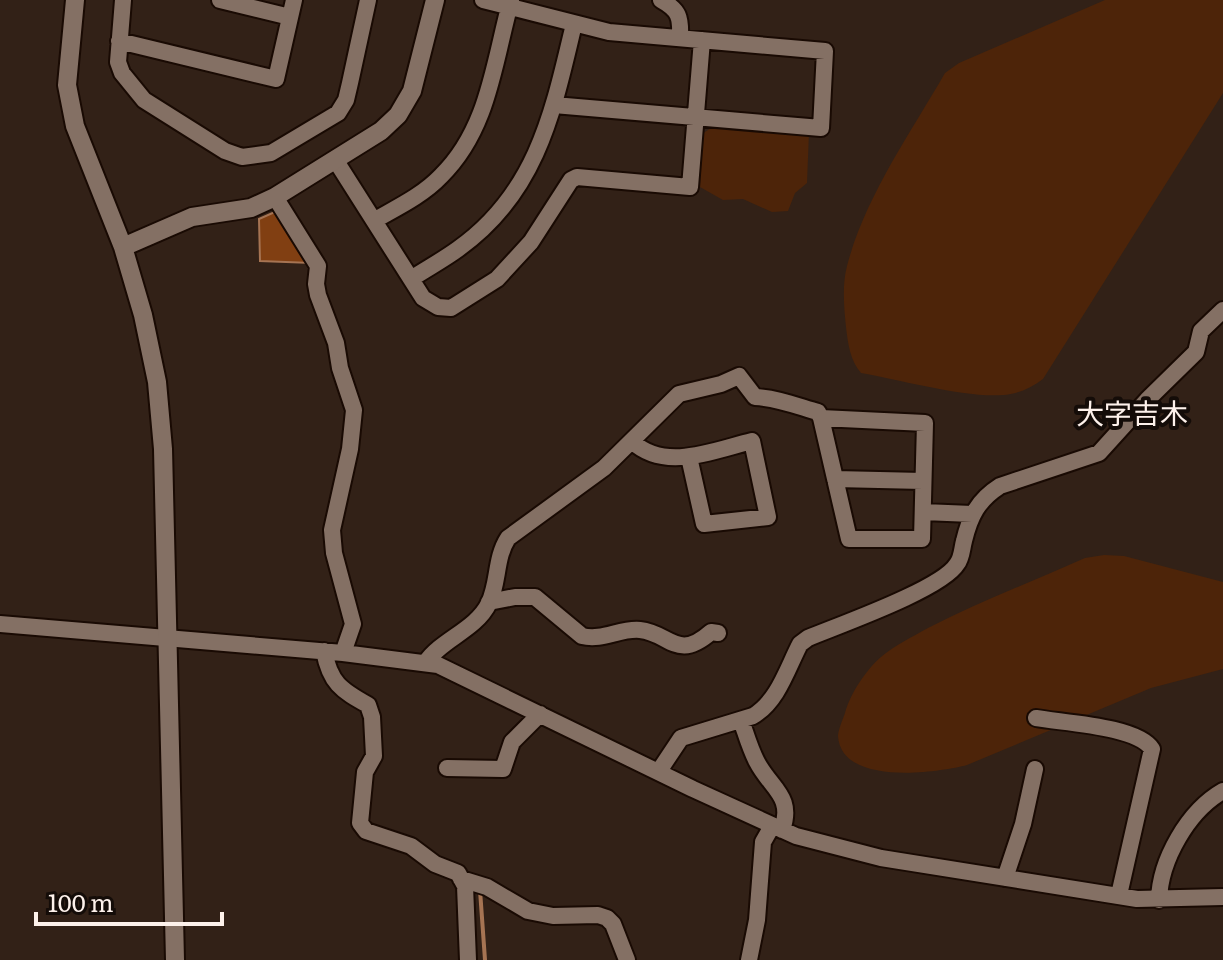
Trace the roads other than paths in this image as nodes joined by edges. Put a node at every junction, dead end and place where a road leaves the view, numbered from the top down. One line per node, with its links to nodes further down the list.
1 (75, 0): 20 (street)
2 (123, 0): 14 (street)
3 (220, 0): 10 (street)
4 (294, 0): 10 (street)
5 (368, 0): 14 (street)
6 (435, 0): 17 (street)
7 (483, 0): 9 (street)
8 (661, 0): 12 (street)
9 (510, 3): 11 (street); 19 (street)
10 (290, 17): 14 (street)
11 (574, 24): 12 (street); 15 (street)
12 (680, 38): 13 (street)
13 (702, 40): 16 (street); 16 (street)
14 (119, 41)
15 (554, 105): 16 (street); 21 (street)
16 (696, 117): 21 (street)
17 (336, 161): 18 (street); 19 (street)
18 (275, 197): 20 (street); 35 (street)
19 (375, 220): 21 (street)
20 (123, 247): 33 (street)
21 (411, 279)
22 (1223, 310): 29 (street)
23 (821, 418): 24 (street); 26 (street); 27 (street)
24 (633, 442): 25 (street); 30 (street)
25 (689, 457): 25 (street)
26 (835, 479): 27 (street); 28 (street)
27 (923, 481): 28 (street)
28 (923, 512): 29 (street)
29 (972, 514): 39 (street)
30 (489, 602): 32 (street); 36 (street)
31 (0, 624): 33 (street)
32 (718, 633)
33 (166, 638): 34 (street); 50 (street)
34 (324, 651): 35 (street); 46 (street)
35 (343, 653): 36 (street)
36 (426, 662): 37 (street)
37 (540, 714): 40 (street); 42 (street)
38 (1036, 718): 47 (street)
39 (741, 720): 42 (street); 44 (street)
40 (447, 768)
41 (1035, 769): 45 (street)
42 (659, 771): 44 (street)
43 (1223, 791): 49 (street)
44 (777, 828): 45 (street); 53 (street)
45 (1005, 878): 47 (street)
46 (461, 879): 51 (street); 52 (street)
47 (1119, 895): 49 (street)
48 (1223, 897): 49 (street)
49 (1159, 900)
50 (175, 960)
51 (468, 960)
52 (627, 960)
53 (749, 960)

